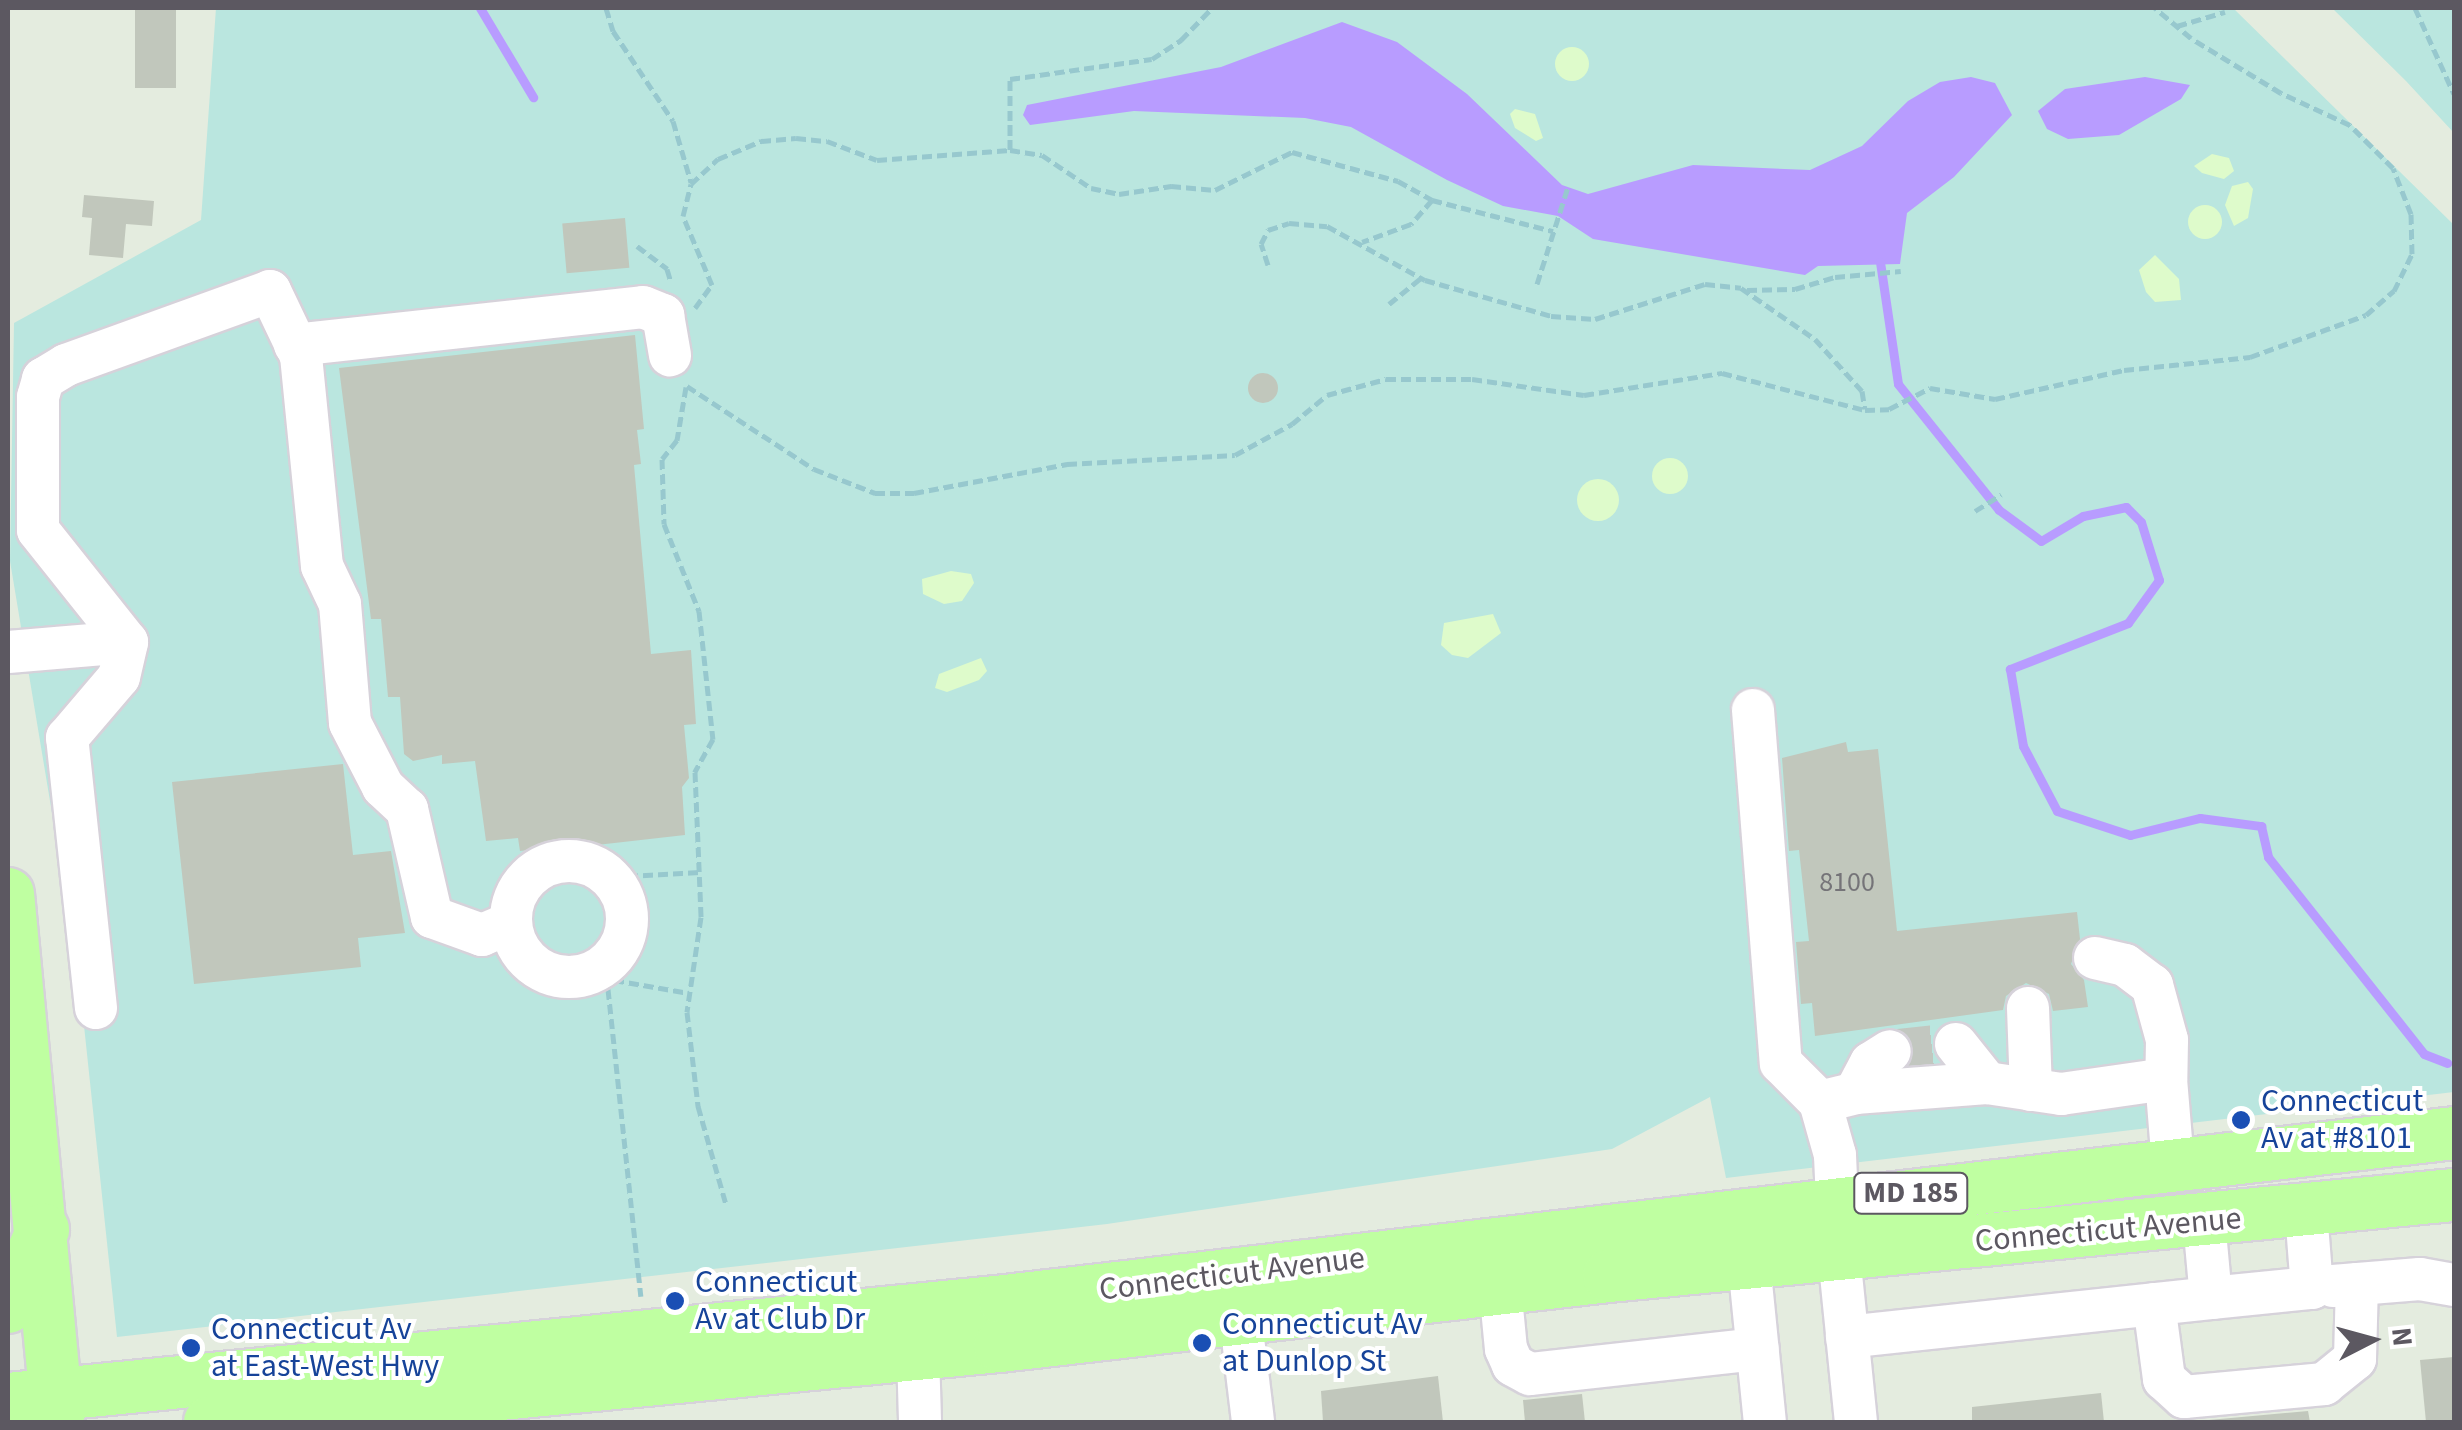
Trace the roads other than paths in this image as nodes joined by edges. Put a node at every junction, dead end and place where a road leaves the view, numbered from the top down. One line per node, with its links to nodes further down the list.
1 (294, 345): 2 (street); 3 (street); 7 (street)
2 (680, 370)
3 (127, 642): 4 (street); 9 (street)
4 (8, 652)
5 (1753, 710): 16 (street)
6 (8, 894): 23 (main road)
7 (510, 924)
8 (2095, 958): 13 (street)
9 (96, 1008)
10 (2028, 1008): 15 (street)
11 (1956, 1044): 14 (street)
12 (1890, 1051): 16 (street)
13 (2166, 1079): 15 (street); 18 (street)
14 (1987, 1083): 15 (street); 16 (street)
15 (2031, 1090)
16 (1838, 1097): 20 (street)
17 (2454, 1133): 18 (main road, Connecticut Avenue / MD 185)
18 (2173, 1164): 20 (main road, Connecticut Avenue / MD 185)
19 (2454, 1195): 21 (main road, Connecticut Avenue / MD 185)
20 (1837, 1201): 26 (main road, Connecticut Avenue / MD 185)
21 (2306, 1211): 22 (main road, Connecticut Avenue / MD 185); 30 (street)
22 (2204, 1221): 24 (main road, Connecticut Avenue / MD 185); 32 (street)
23 (44, 1229): 34 (main road); 39 (main road)
24 (1839, 1255): 25 (main road, Connecticut Avenue / MD 185); 35 (street)
25 (1749, 1263): 29 (main road, Connecticut Avenue / MD 185); 36 (street)
26 (1369, 1279): 29 (main road, Connecticut Avenue / MD 185); 31 (main road, Connecticut Avenue / MD 185)
27 (2358, 1284): 28 (street); 30 (street); 33 (street)
28 (2454, 1284)
29 (1500, 1287): 36 (street)
30 (2312, 1288): 32 (street)
31 (1238, 1294): 37 (main road, Connecticut Avenue / MD 185); 38 (main road, Connecticut Avenue / MD 185); 42 (street)
32 (2210, 1298): 33 (street)
33 (2154, 1304): 35 (street)
34 (8, 1306)
35 (1847, 1336): 44 (street)
36 (1758, 1349): 43 (street)
37 (918, 1353): 38 (main road, Connecticut Avenue / MD 185); 41 (street)
38 (568, 1383): 39 (main road, Connecticut Avenue / MD 185); 40 (main road, Connecticut Avenue / MD 185)
39 (41, 1405)
40 (210, 1422)
41 (920, 1422)
42 (1253, 1422)
43 (1766, 1422)
44 (1856, 1422)

